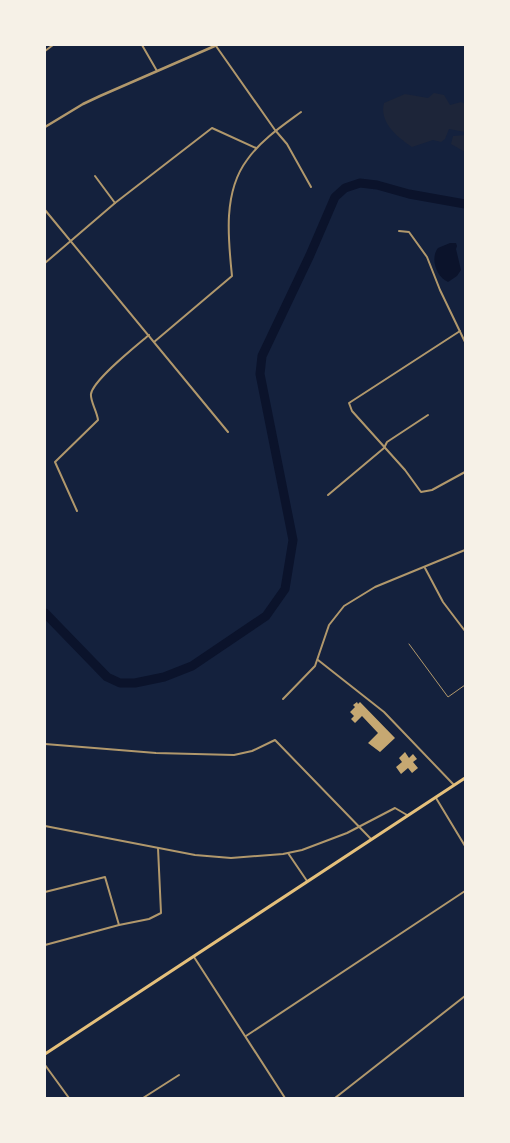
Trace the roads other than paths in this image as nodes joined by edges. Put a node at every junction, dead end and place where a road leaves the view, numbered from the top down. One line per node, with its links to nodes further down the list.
1 (53, 45): 4 (street)
2 (142, 45): 5 (street)
3 (216, 45): 5 (street); 8 (street)
4 (45, 51)
5 (158, 71): 7 (street)
6 (301, 112): 8 (street)
7 (45, 127)
8 (275, 130): 9 (street); 11 (street)
9 (256, 148): 12 (street); 19 (street)
10 (95, 176): 12 (street)
11 (311, 187)
12 (116, 203): 15 (street)
13 (45, 210): 15 (street)
14 (399, 231): 17 (street)
15 (70, 241): 16 (street); 18 (street)
16 (45, 263)
17 (460, 331): 20 (street); 23 (street)
18 (148, 336): 19 (street); 26 (street)
19 (154, 342): 22 (street)
20 (465, 342)
21 (428, 415): 23 (street)
22 (228, 432)
23 (384, 448): 24 (street); 25 (street)
24 (465, 472)
25 (328, 495)
26 (77, 511)
27 (465, 550): 28 (street)
28 (425, 567): 29 (street); 31 (street)
29 (465, 631)
30 (409, 644): 32 (lane)
31 (318, 660): 33 (street); 36 (street)
32 (465, 686)
33 (283, 699)
34 (45, 744): 40 (street)
35 (465, 778): 36 (main road)
36 (454, 786): 37 (main road)
37 (436, 798): 38 (main road); 42 (street)
38 (408, 816): 40 (street); 41 (main road)
39 (45, 826): 43 (street)
40 (360, 827): 41 (street); 44 (street)
41 (371, 839): 45 (main road)
42 (465, 846)
43 (158, 848): 44 (street); 48 (street)
44 (288, 853): 45 (street)
45 (307, 881): 50 (main road)
46 (465, 891): 52 (street)
47 (45, 892): 48 (street)
48 (119, 925): 49 (street)
49 (45, 945)
50 (194, 957): 52 (street); 53 (main road)
51 (465, 996): 59 (street)
52 (246, 1036): 58 (street)
53 (45, 1054)
54 (45, 1065): 56 (street)
55 (179, 1075): 57 (street)
56 (69, 1098)
57 (143, 1098)
58 (285, 1098)
59 (335, 1098)

